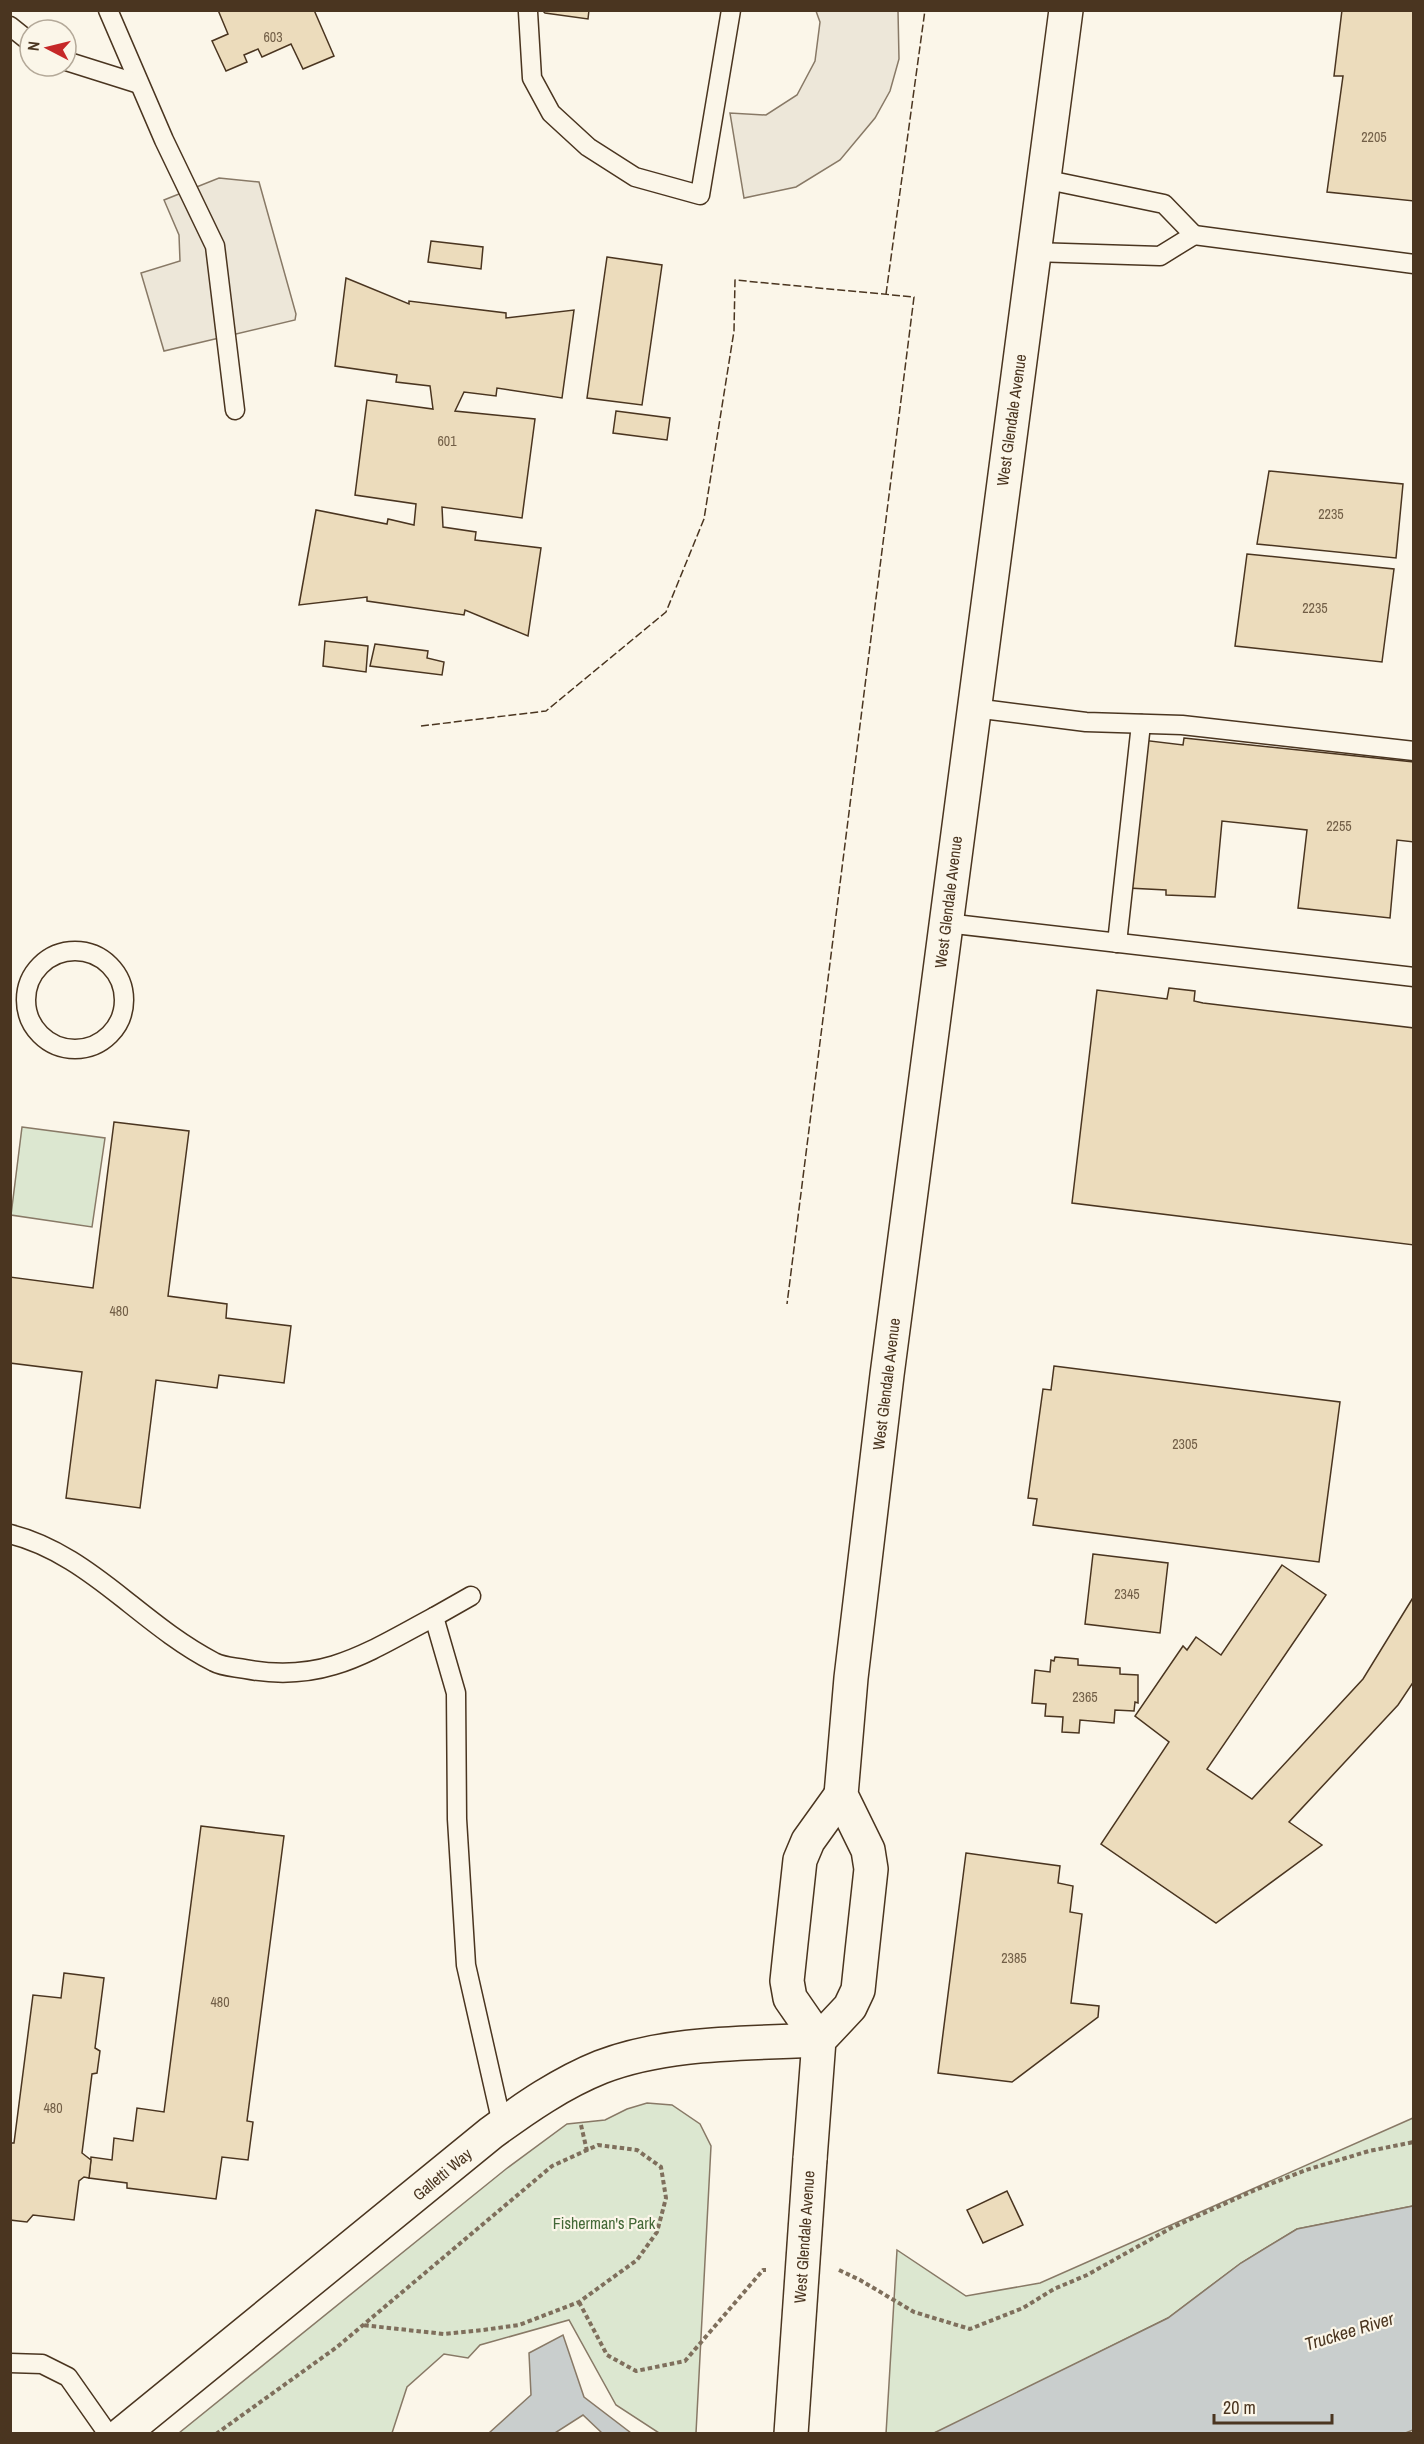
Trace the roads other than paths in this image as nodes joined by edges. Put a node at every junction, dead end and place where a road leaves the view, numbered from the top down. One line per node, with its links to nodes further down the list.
1 (108, 10): 6 (lane)
2 (731, 10): 4 (lane)
3 (1066, 10): 7 (main road, West Glendale Avenue)
4 (528, 12)
5 (78, 65): 6 (lane)
6 (140, 84): 11 (lane)
7 (1043, 179): 8 (lane); 9 (main road, West Glendale Avenue)
8 (1194, 235): 9 (lane); 10 (lane)
9 (1034, 252): 12 (main road, West Glendale Avenue)
10 (1413, 264)
11 (235, 410)
12 (974, 708): 13 (lane); 15 (main road, West Glendale Avenue)
13 (1141, 724): 14 (lane); 16 (lane)
14 (1413, 751)
15 (946, 923): 16 (lane); 22 (main road, West Glendale Avenue)
16 (1117, 943): 17 (lane)
17 (1413, 977)
18 (19, 1006): 18 (lane)
19 (10, 1534): 21 (lane)
20 (471, 1596): 21 (lane)
21 (434, 1617): 24 (lane)
22 (841, 1795): 23 (main road); 23 (main road)
23 (819, 2040): 24 (main road, Galletti Way); 28 (main road, West Glendale Avenue, bridge)
24 (502, 2124): 27 (main road, Galletti Way)
25 (10, 2363): 26 (lane)
26 (108, 2433)
27 (122, 2433)
28 (791, 2433)

